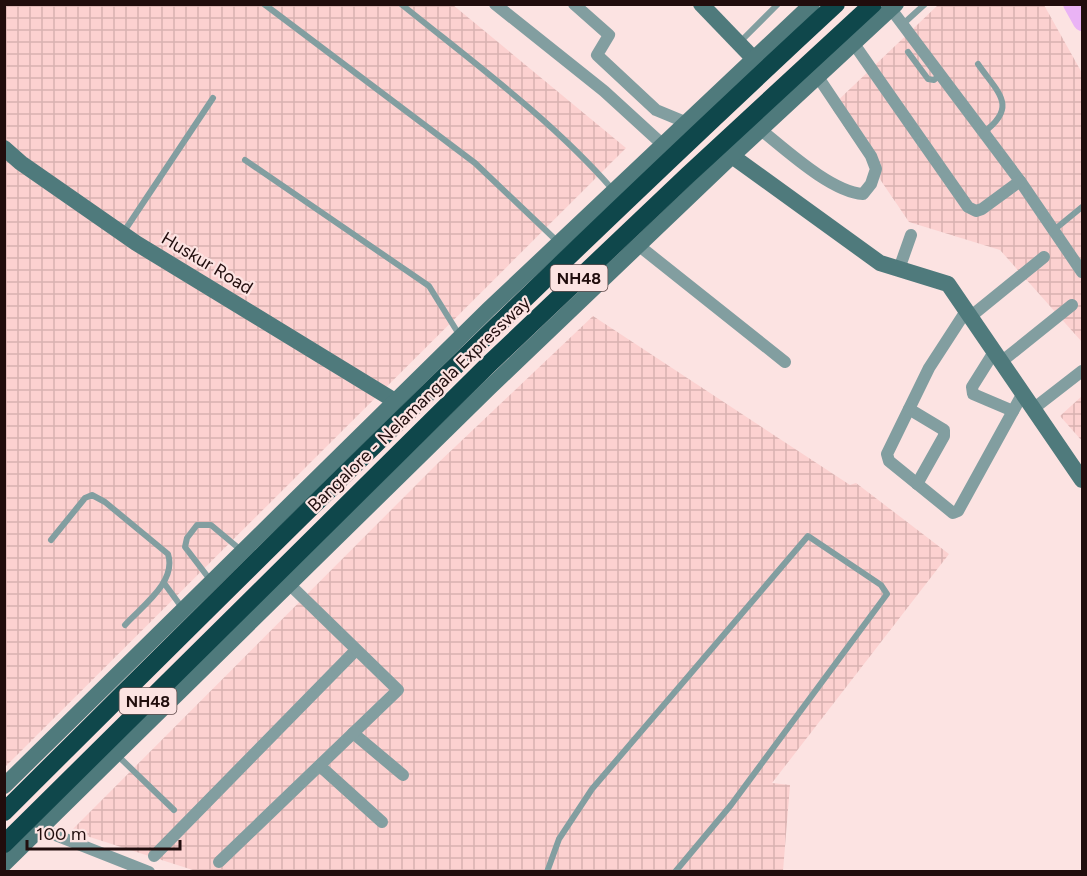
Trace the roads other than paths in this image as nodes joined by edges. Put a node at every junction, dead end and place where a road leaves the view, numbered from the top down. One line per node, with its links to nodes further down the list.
1 (264, 4): 34 (lane)
2 (401, 4): 29 (lane)
3 (495, 4): 24 (street)
4 (574, 4): 21 (street)
5 (701, 4): 13 (street)
6 (778, 4): 13 (lane)
7 (812, 4): 16 (street)
8 (836, 4): 66 (highway, Bangalore - Nelamangala Expressway / NH48)
9 (873, 4): 69 (highway, Bangalore - Nelamangala Expressway / NH48)
10 (925, 4): 12 (lane)
11 (894, 7): 12 (street); 14 (street)
12 (903, 24): 18 (street)
13 (739, 44): 16 (street)
14 (854, 44): 19 (street); 28 (street)
15 (908, 52): 18 (lane)
16 (753, 58): 21 (street)
17 (978, 64): 23 (lane)
18 (940, 75): 23 (street)
19 (818, 77): 22 (street); 22 (street)
20 (213, 98): 32 (lane)
21 (685, 122): 24 (street)
22 (761, 130): 26 (street)
23 (984, 133): 28 (street)
24 (662, 144): 29 (street)
25 (4, 148): 32 (street, Huskur Road)
26 (732, 156): 35 (street); 37 (street)
27 (245, 160): 41 (lane)
28 (1020, 181): 31 (street)
29 (614, 190): 34 (street)
30 (1083, 207): 31 (lane)
31 (1054, 230): 38 (street)
32 (123, 234): 46 (street, Huskur Road)
33 (911, 235): 37 (street)
34 (559, 243): 41 (street)
35 (638, 245): 43 (street); 56 (street)
36 (1044, 257): 40 (street)
37 (899, 269): 40 (street)
38 (1083, 272)
39 (1072, 305): 42 (street)
40 (968, 314): 42 (street); 47 (street)
41 (461, 337): 46 (street)
42 (998, 357): 45 (street); 49 (street)
43 (785, 362)
44 (1083, 370): 48 (street)
45 (1023, 393): 48 (street); 49 (street)
46 (395, 400): 53 (street)
47 (909, 409): 51 (street); 51 (street)
48 (1034, 409): 50 (street)
49 (1013, 411): 51 (street)
50 (1083, 480)
51 (917, 484)
52 (51, 540): 55 (lane)
53 (242, 552): 54 (street); 54 (lane)
54 (212, 582): 57 (street)
55 (164, 583): 57 (lane); 58 (lane)
56 (288, 584): 59 (street); 61 (street)
57 (183, 610): 64 (street)
58 (124, 625)
59 (356, 650): 60 (street); 70 (street)
60 (353, 733): 62 (street); 63 (street)
61 (117, 754): 65 (lane); 68 (street)
62 (320, 766): 67 (street); 71 (street)
63 (403, 775)
64 (4, 786)
65 (174, 810)
66 (4, 812)
67 (382, 822)
68 (40, 830): 72 (street); 73 (street)
69 (4, 844)
70 (154, 855)
71 (219, 862)
72 (4, 864)
73 (149, 872)
74 (547, 872): 75 (lane)
75 (675, 872)

